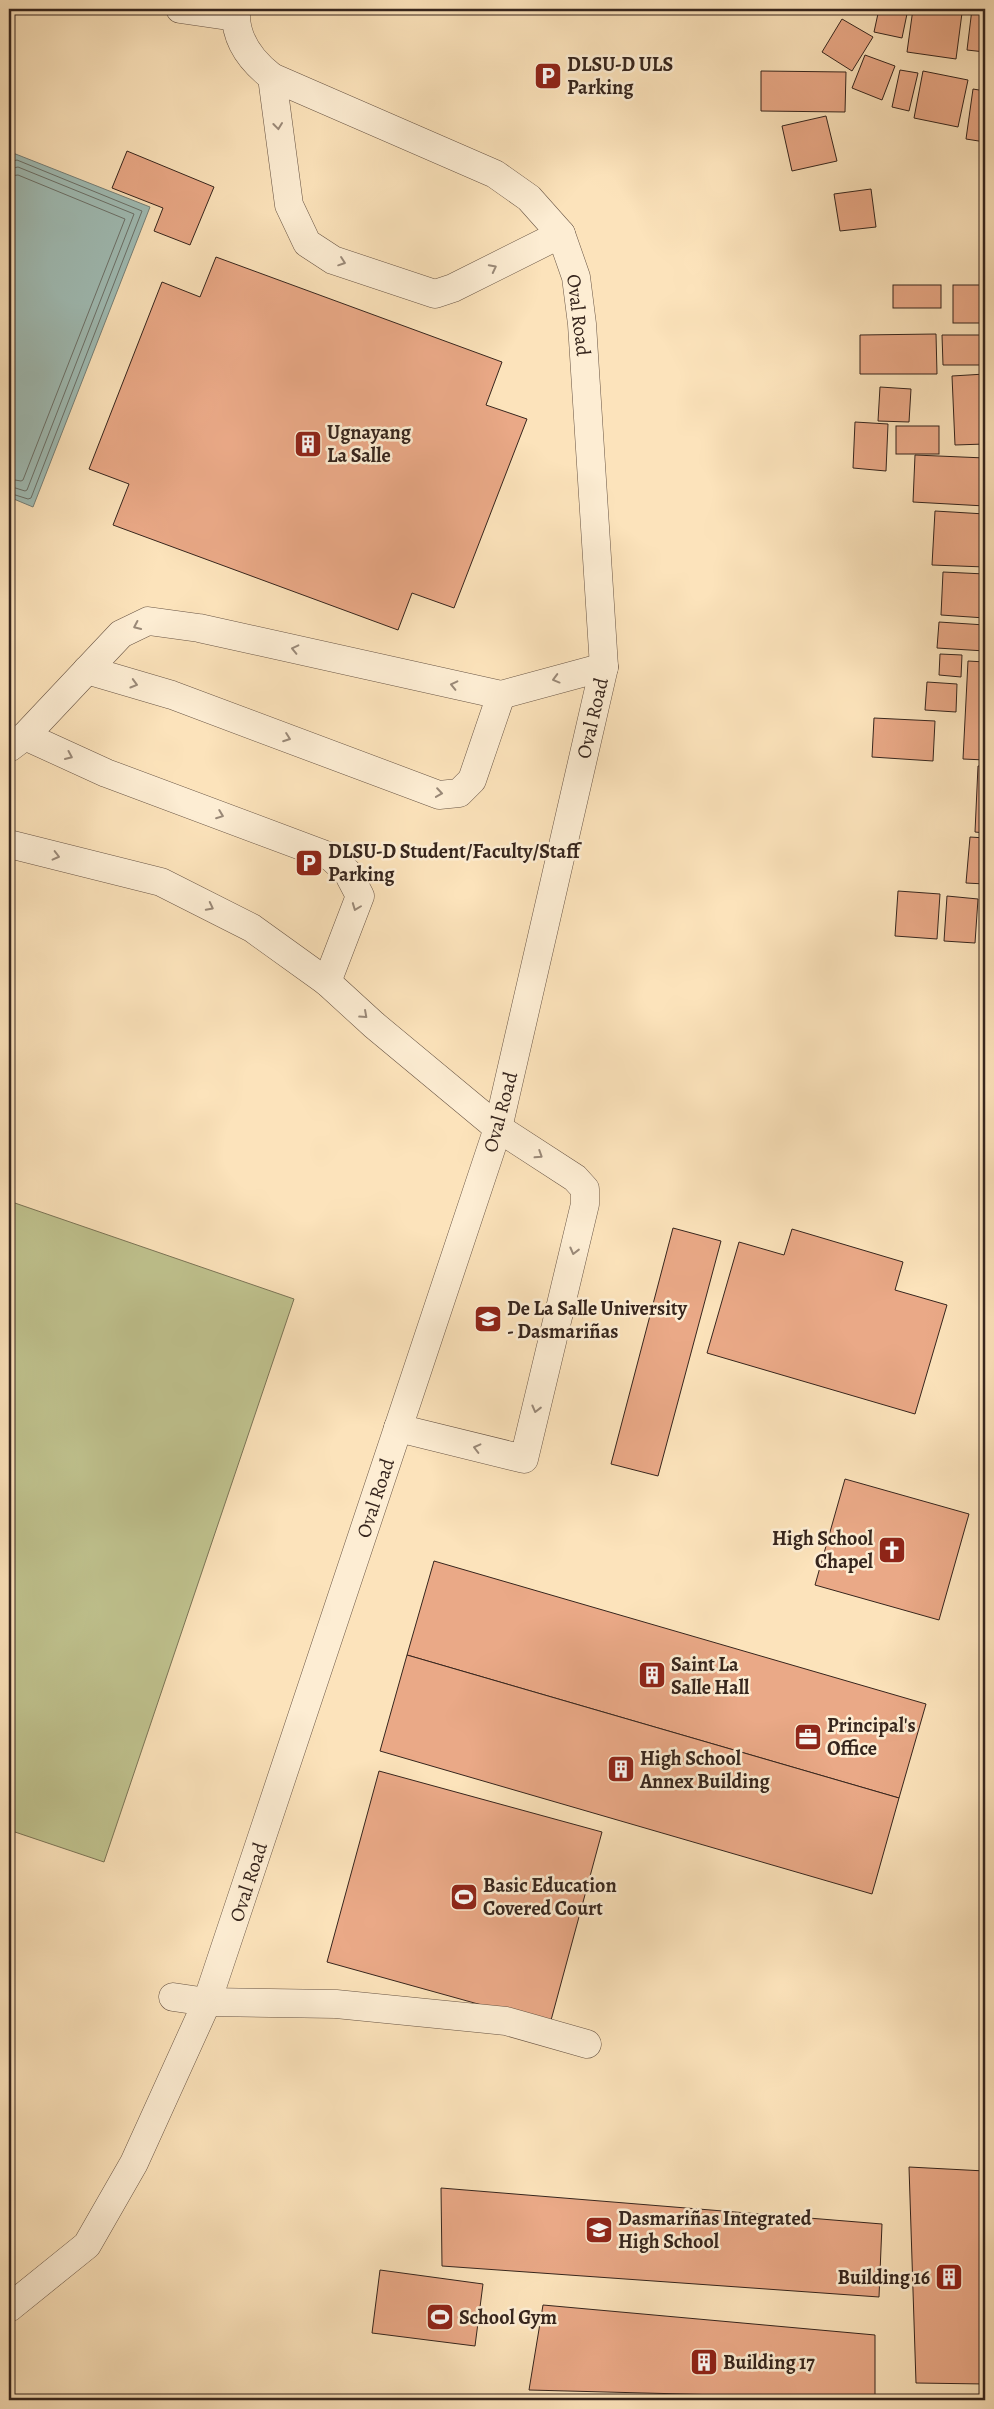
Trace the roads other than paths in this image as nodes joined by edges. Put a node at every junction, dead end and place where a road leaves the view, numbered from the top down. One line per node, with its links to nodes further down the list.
1 (180, 9): 2 (lane)
2 (236, 13): 3 (lane, Oval Road)
3 (272, 77): 4 (lane, Oval Road); 4 (lane, one-way to 4)
4 (561, 234): 5 (lane, Oval Road)
5 (604, 667): 7 (lane, one-way to 7); 11 (lane, Oval Road)
6 (87, 670): 7 (lane, one-way to 6); 7 (lane, one-way to 7); 8 (lane)
7 (501, 696)
8 (17, 742): 10 (lane, one-way to 10)
9 (9, 844): 10 (lane, one-way to 10)
10 (328, 982): 11 (lane, one-way to 11)
11 (498, 1128): 12 (lane, Oval Road); 12 (lane, one-way to 12)
12 (398, 1428): 14 (lane, Oval Road)
13 (173, 1997): 14 (lane)
14 (208, 2002): 15 (lane); 16 (lane, Oval Road)
15 (587, 2044)
16 (9, 2308)

